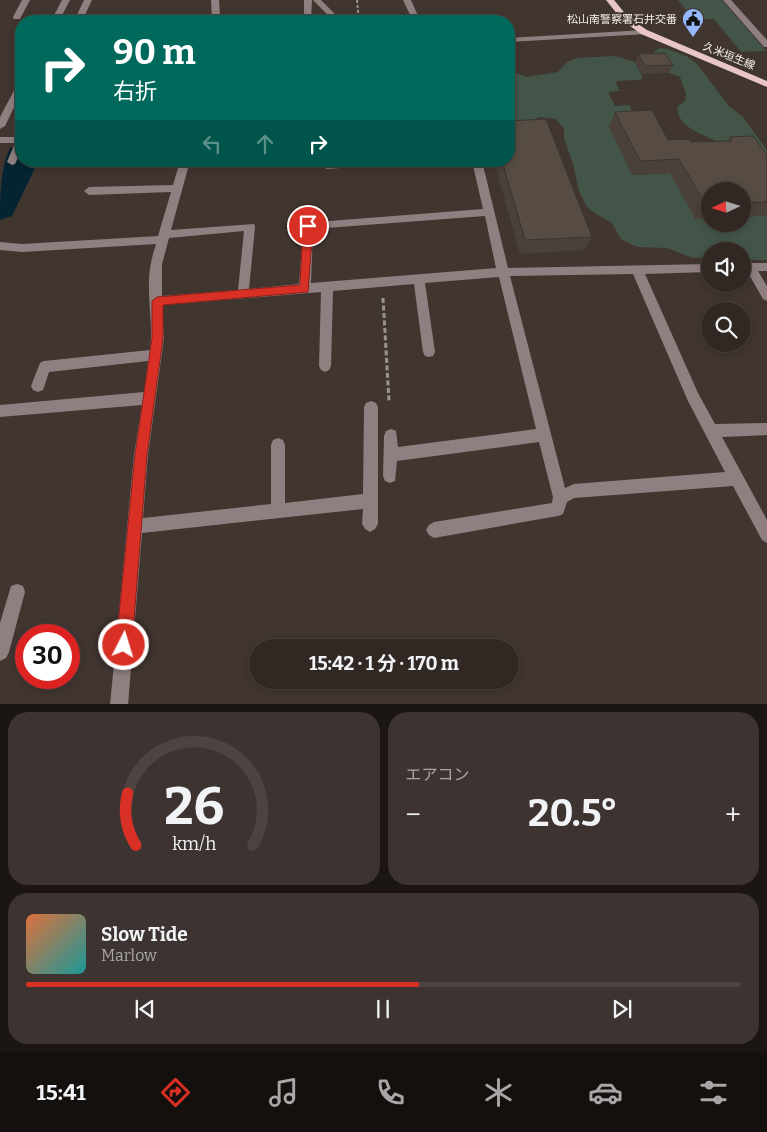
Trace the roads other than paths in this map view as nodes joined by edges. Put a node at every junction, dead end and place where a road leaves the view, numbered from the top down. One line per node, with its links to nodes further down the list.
1 (26, 0): 10 (street)
2 (66, 0): 11 (street)
3 (88, 0): 12 (street)
4 (215, 0): 13 (street)
5 (308, 0): 14 (street)
6 (317, 0): 15 (street)
7 (408, 0): 16 (street)
8 (610, 0): 17 (main road, 久米垣生線)
9 (727, 0): 19 (street)
10 (18, 15)
11 (58, 15)
12 (81, 15)
13 (216, 15)
14 (307, 15)
15 (332, 15)
16 (414, 15)
17 (644, 32): 18 (street); 20 (main road, 久米垣生線)
18 (515, 40)
19 (767, 44)
20 (767, 84)
21 (15, 97): 22 (street)
22 (0, 126)
23 (0, 140): 24 (street)
24 (15, 140)
25 (15, 155): 26 (street)
26 (12, 162)
27 (183, 167): 29 (street)
28 (478, 167): 31 (street)
29 (178, 188): 30 (street); 32 (street)
30 (89, 191)
31 (489, 212): 38 (street); 42 (street)
32 (164, 237): 33 (street); 43 (street); 45 (street)
33 (0, 246)
34 (767, 266): 35 (street)
35 (751, 267)
36 (701, 268): 37 (street)
37 (637, 269): 38 (street); 54 (street)
38 (503, 272): 40 (street); 55 (street)
39 (751, 274): 44 (street)
40 (419, 279): 41 (street); 46 (street)
41 (327, 287): 42 (street); 48 (street)
42 (305, 289): 43 (street)
43 (243, 294): 45 (street)
44 (767, 296)
45 (157, 301): 47 (street)
46 (429, 352)
47 (155, 355): 49 (street); 50 (street)
48 (325, 366)
49 (38, 386)
50 (148, 398): 52 (street); 65 (street)
51 (371, 407): 62 (street)
52 (0, 411)
53 (767, 429): 54 (street)
54 (711, 431): 60 (street)
55 (544, 435): 58 (street); 61 (street)
56 (391, 436): 58 (street)
57 (278, 445): 63 (street)
58 (391, 455): 59 (street)
59 (390, 476)
60 (737, 478): 61 (street); 66 (street)
61 (560, 497): 67 (street)
62 (370, 501): 63 (street); 64 (street)
63 (278, 511): 65 (street)
64 (370, 524)
65 (135, 526): 70 (street)
66 (765, 529)
67 (434, 530)
68 (17, 592): 69 (street)
69 (0, 652)
70 (119, 704)

